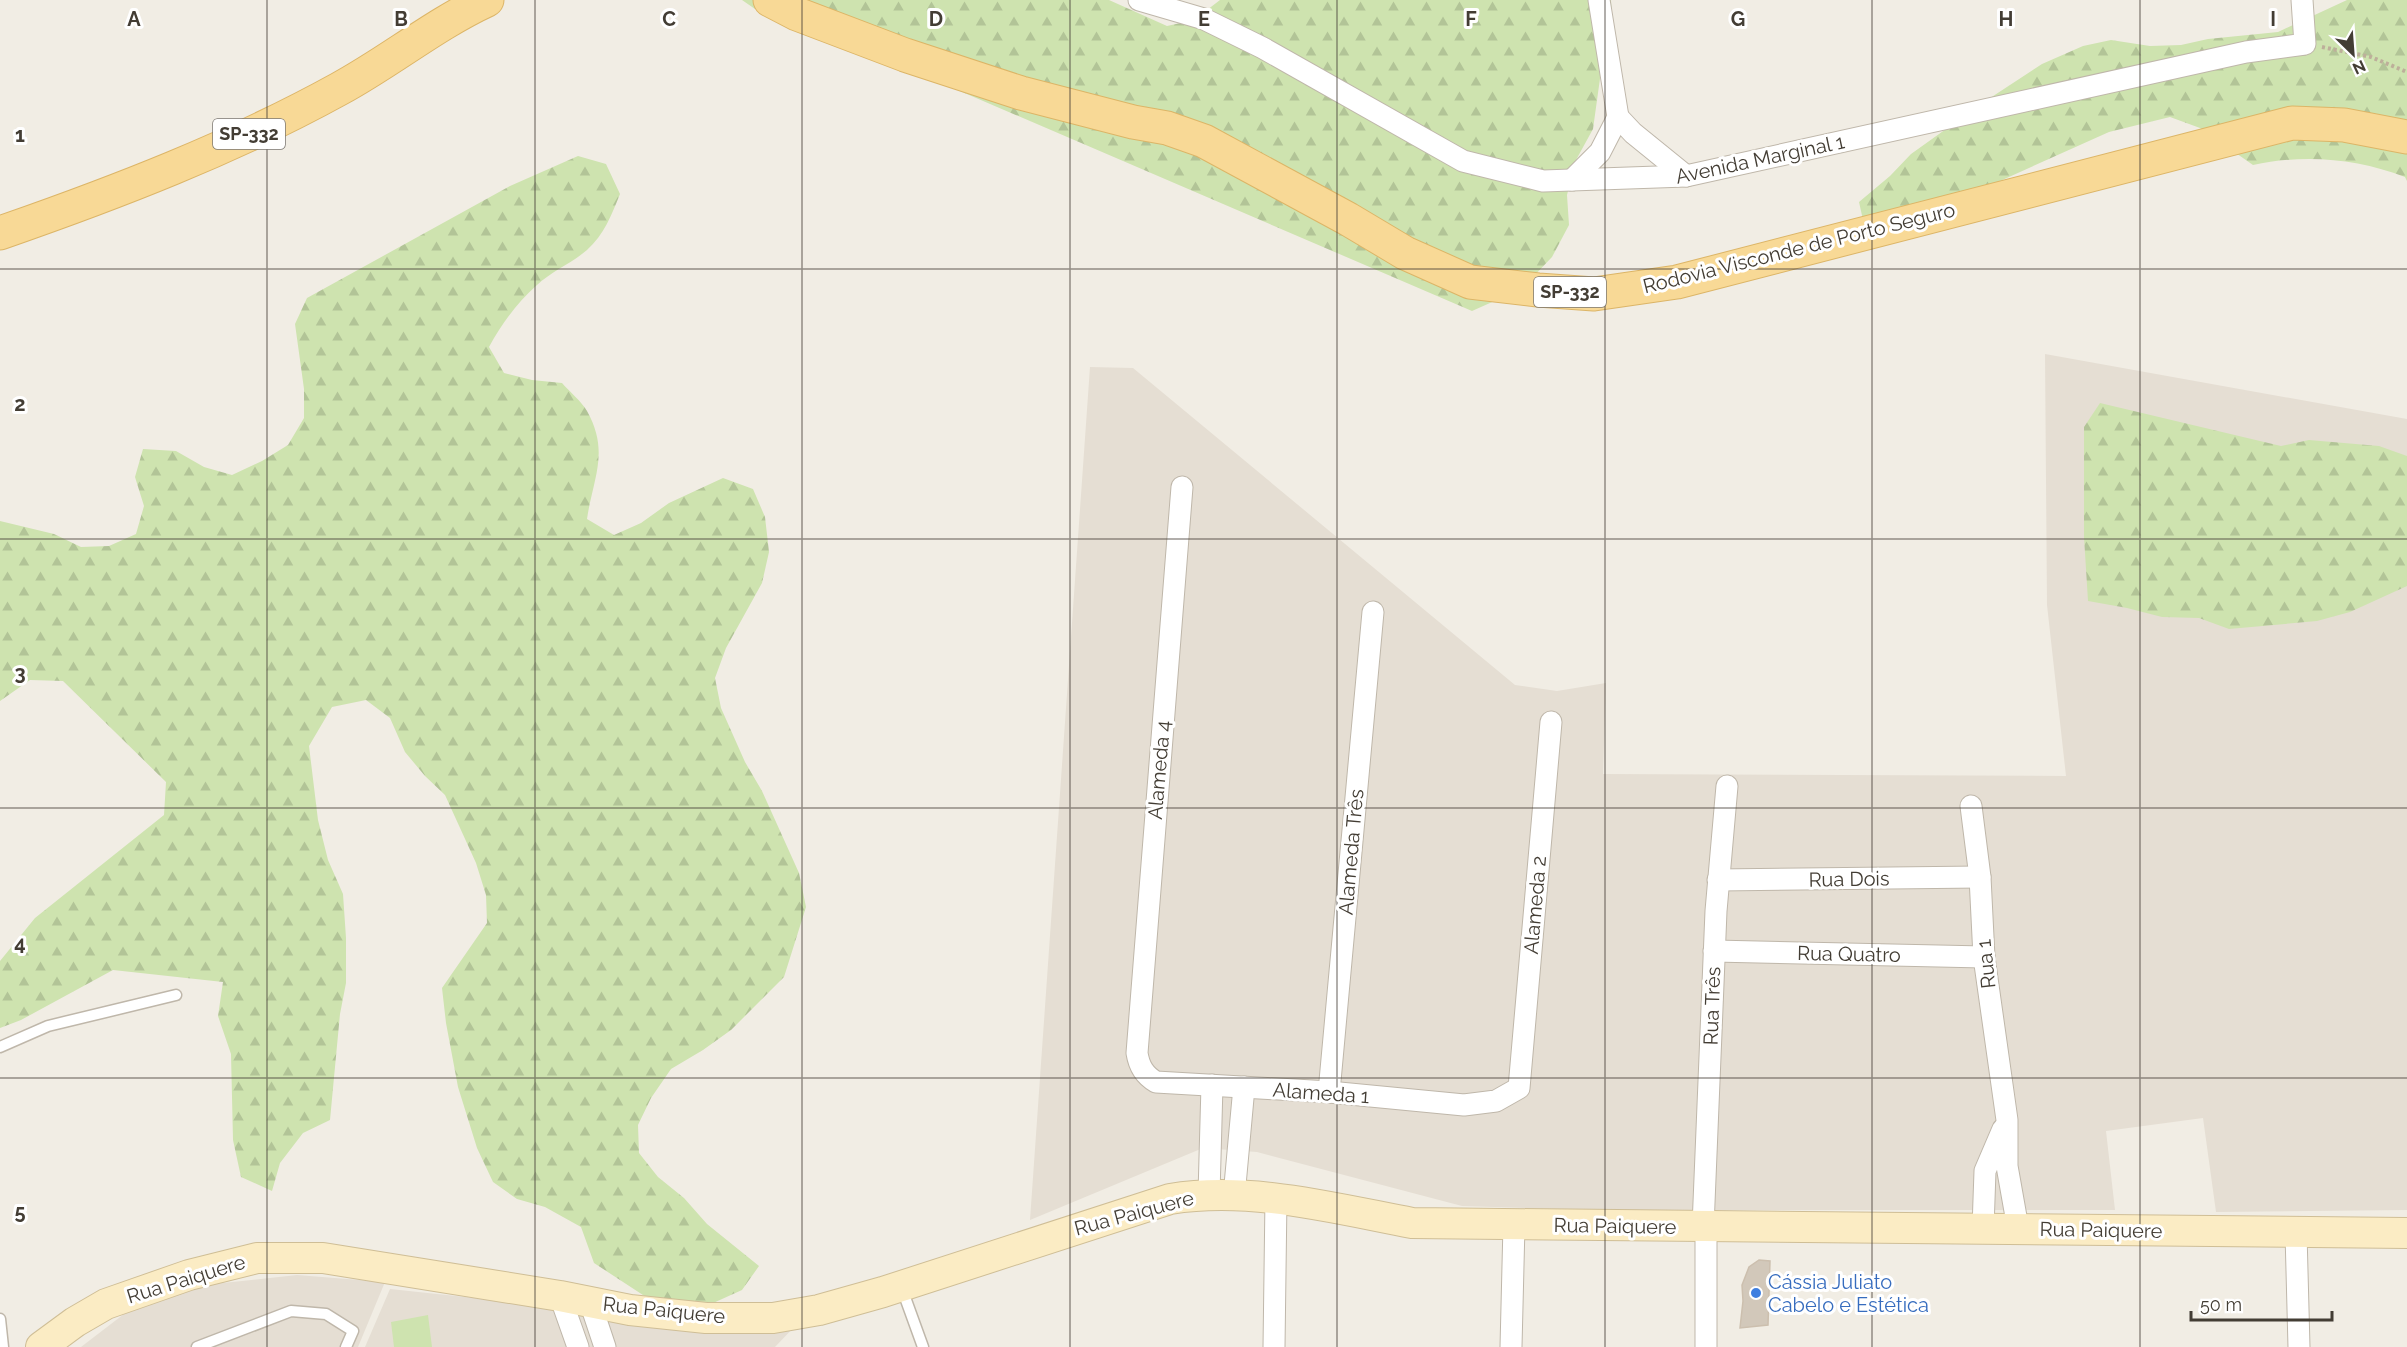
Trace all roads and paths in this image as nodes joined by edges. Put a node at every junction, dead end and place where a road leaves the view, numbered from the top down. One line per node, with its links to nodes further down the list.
1 (770, 0): 9 (main road, Rodovia Visconde de Porto Seguro / SP-332)
2 (1139, 0): 11 (street, Avenida Marginal 1)
3 (1599, 0): 8 (street)
4 (2302, 0): 6 (street)
5 (484, 1): 12 (main road, SP-332)
6 (2306, 44): 7 (path); 10 (street, Avenida Marginal 1)
7 (2407, 72)
8 (1618, 117): 10 (street); 11 (street)
9 (2407, 137)
10 (1686, 176): 11 (street, Avenida Marginal 1)
11 (1572, 180)
12 (0, 232)
13 (1182, 488): 24 (street, Alameda 4)
14 (1373, 612): 28 (street, Alameda Três)
15 (1551, 722): 27 (street, Alameda 2)
16 (1727, 786): 19 (street, Rua Três)
17 (1971, 807): 18 (street, Rua 1)
18 (1980, 878): 19 (street, Rua Dois); 21 (street, Rua 1)
19 (1718, 880): 20 (street, Rua Três)
20 (1714, 951): 21 (street, Rua Quatro); 33 (street, Rua Três)
21 (1984, 957): 29 (street, Rua 1)
22 (176, 995): 23 (lane)
23 (0, 1047)
24 (1137, 1053): 25 (street, Alameda 1)
25 (1212, 1085): 26 (street, Alameda 1); 30 (street)
26 (1244, 1087): 28 (street, Alameda 1); 30 (street)
27 (1519, 1088): 28 (street, Alameda 1)
28 (1329, 1092)
29 (2007, 1120): 34 (street); 35 (street, Rua 1)
30 (1222, 1195): 31 (street, Rua Paiquere); 38 (street, Rua Paiquere)
31 (1276, 1198): 32 (street, Rua Paiquere); 49 (street)
32 (1514, 1225): 33 (street, Rua Paiquere); 50 (street)
33 (1705, 1227): 34 (street, Rua Paiquere); 51 (street, Rua Três)
34 (1983, 1228): 35 (street, Rua Paiquere)
35 (2018, 1228): 36 (street, Rua Paiquere)
36 (2296, 1233): 37 (street, Rua Paiquere); 52 (street)
37 (2407, 1233)
38 (900, 1286): 40 (street, Rua Paiquere); 48 (lane)
39 (560, 1296): 40 (street, Rua Paiquere); 43 (street, Rua Paiquere); 46 (street)
40 (590, 1302): 47 (street)
41 (0, 1319): 42 (lane)
42 (3, 1347)
43 (41, 1347)
44 (196, 1347): 45 (lane)
45 (346, 1347)
46 (578, 1347)
47 (605, 1347)
48 (923, 1347)
49 (1274, 1347)
50 (1511, 1347)
51 (1706, 1347)
52 (2299, 1347)

